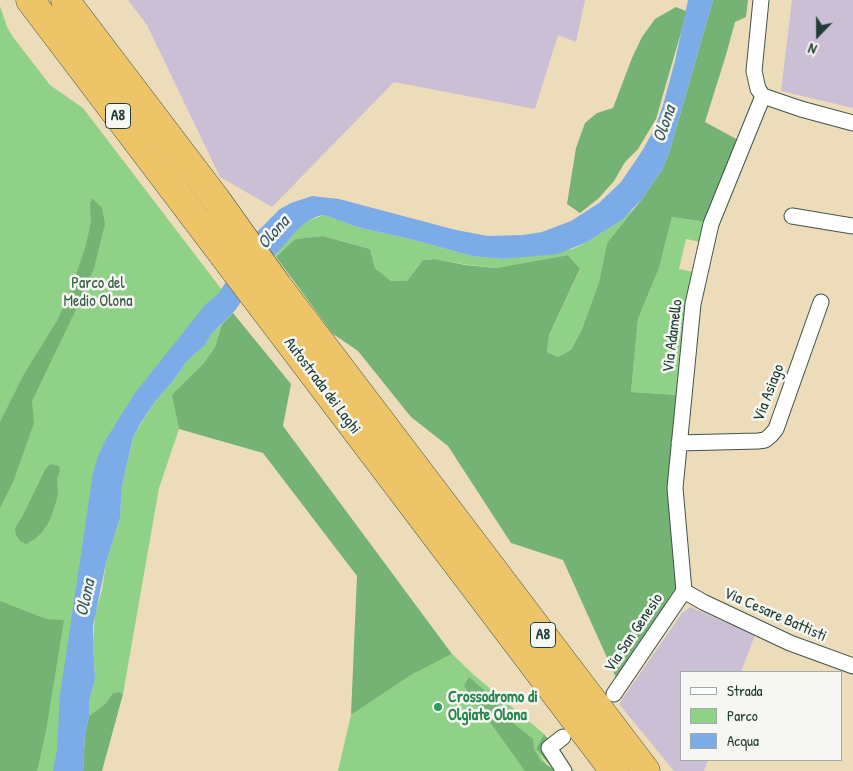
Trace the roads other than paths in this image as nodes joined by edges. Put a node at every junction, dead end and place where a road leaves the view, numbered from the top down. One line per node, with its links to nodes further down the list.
1 (30, 0): 8 (highway, Autostrada dei Laghi / A8)
2 (64, 0): 8 (highway, Autostrada dei Laghi / A8)
3 (761, 0): 4 (street)
4 (763, 96): 5 (street); 10 (street, Via Adamello)
5 (853, 123)
6 (792, 216): 7 (street)
7 (853, 226)
8 (269, 295): 16 (highway, Autostrada dei Laghi / A8); 17 (highway, Autostrada dei Laghi / A8)
9 (821, 302): 10 (street, Via Asiago)
10 (679, 444): 11 (street, Via Adamello)
11 (684, 591): 12 (street, Via Cesare Battisti); 13 (street, Via San Genesio)
12 (853, 666)
13 (614, 694)
14 (563, 737): 15 (street)
15 (564, 771)
16 (614, 771)
17 (646, 771)

